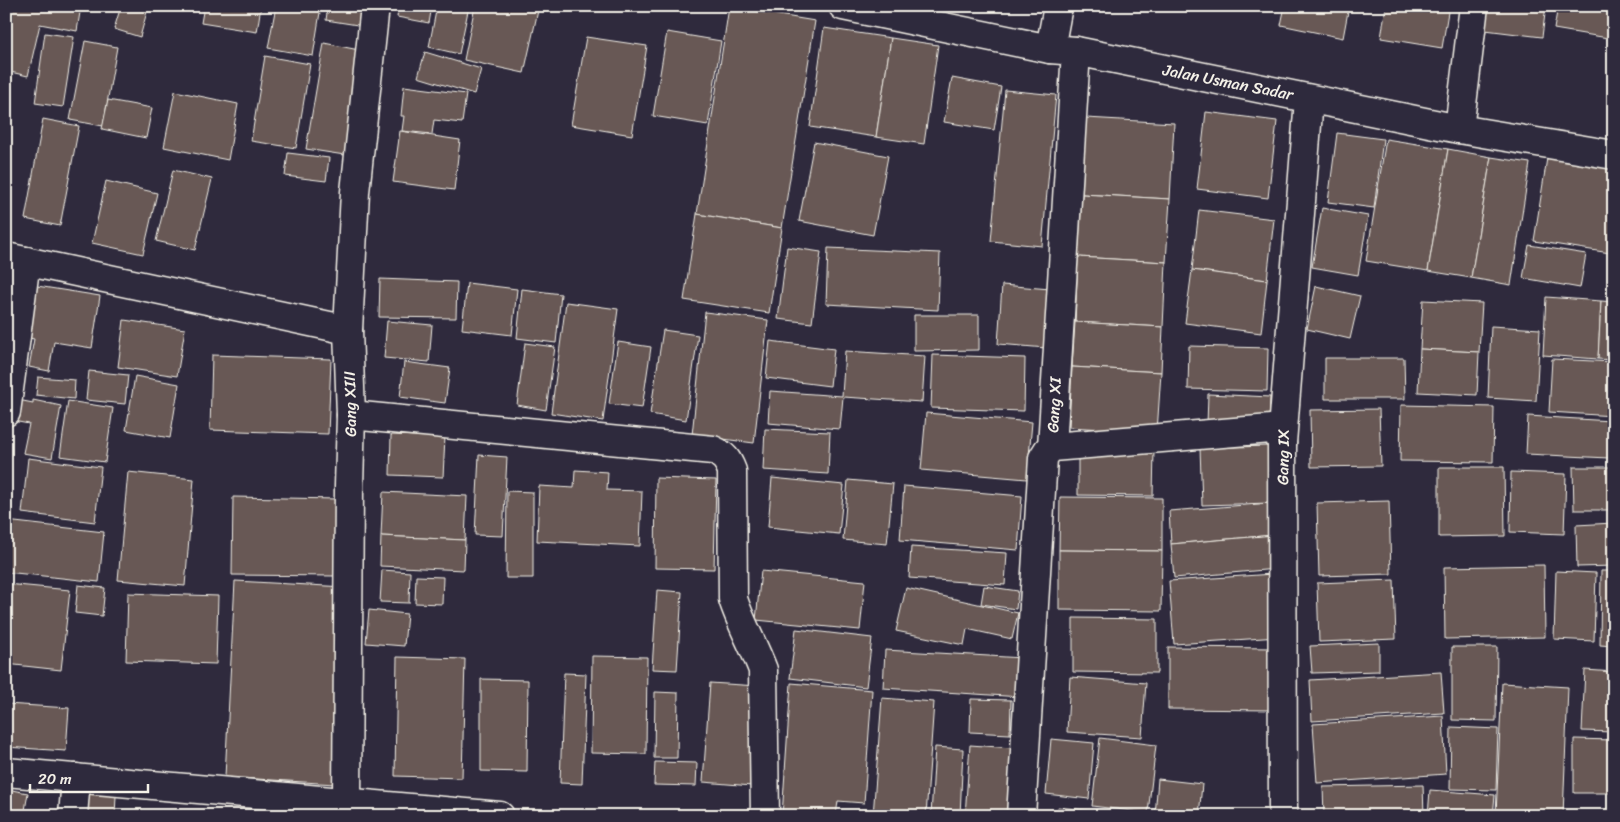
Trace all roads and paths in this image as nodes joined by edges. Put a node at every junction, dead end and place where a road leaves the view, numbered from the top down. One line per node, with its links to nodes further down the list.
1 (375, 6): 10 (main road, Gang XIII)
2 (843, 6): 5 (main road, Jalan Usman Sadar)
3 (1058, 6): 5 (main road, Gang XI)
4 (1474, 6): 7 (main road)
5 (1063, 50): 6 (main road, Jalan Usman Sadar); 14 (main road, Gang XI)
6 (1309, 99): 7 (main road, Jalan Usman Sadar); 13 (main road, Gang IX)
7 (1459, 129): 8 (main road, Jalan Usman Sadar)
8 (1614, 155)
9 (16, 259): 10 (main road); 11 (main road)
10 (348, 330): 12 (main road, Gang XIII)
11 (6, 412)
12 (351, 415): 17 (main road, Gang XIII); 20 (main road)
13 (1282, 443): 14 (main road); 22 (main road, Gang IX)
14 (1052, 447): 21 (main road, Gang XI)
15 (6, 772): 16 (main road)
16 (76, 778): 17 (main road); 18 (main road)
17 (347, 802): 19 (main road)
18 (73, 816)
19 (500, 816)
20 (765, 816)
21 (1021, 816)
22 (1283, 816)

